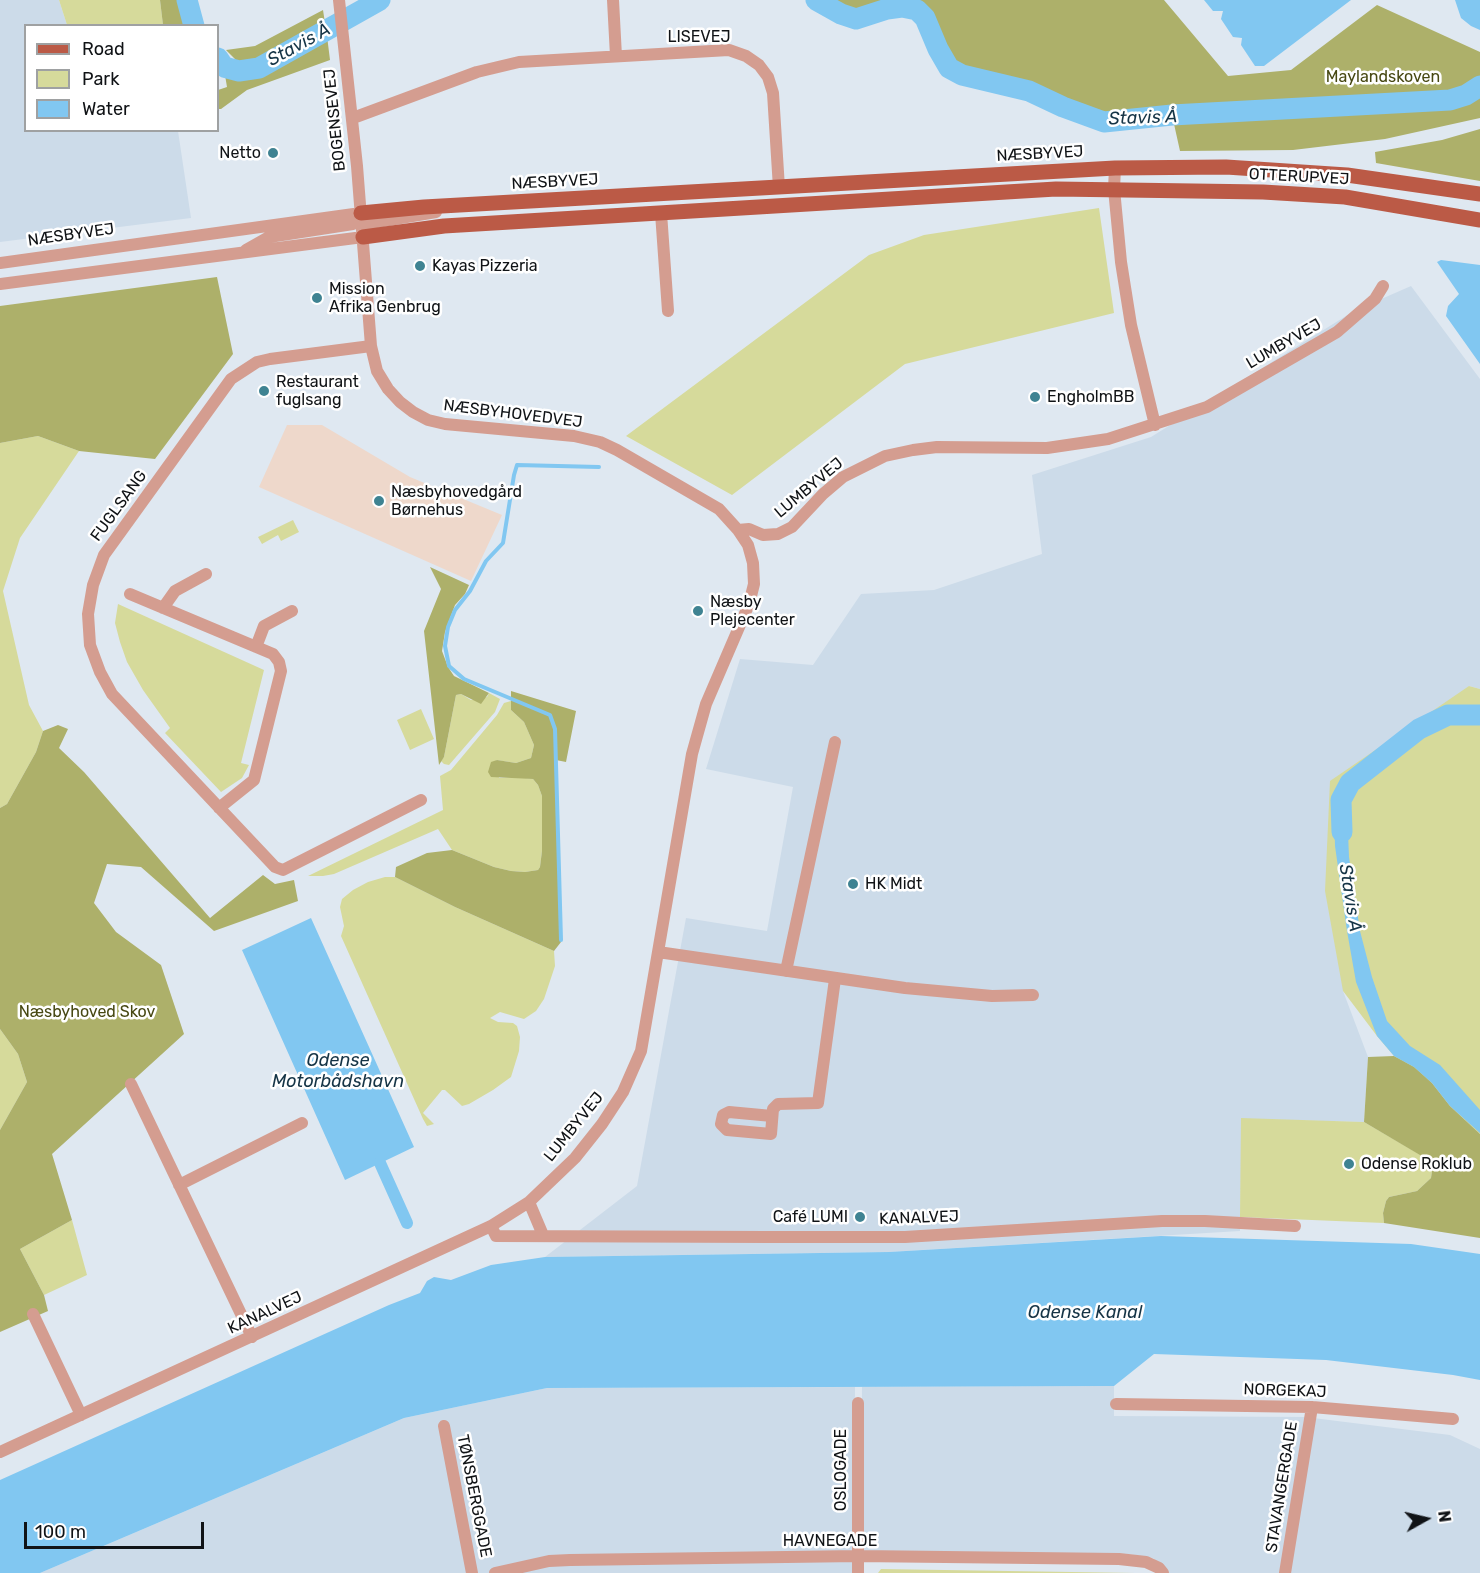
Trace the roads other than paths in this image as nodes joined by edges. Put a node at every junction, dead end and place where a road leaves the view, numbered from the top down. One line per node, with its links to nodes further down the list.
1 (339, 0): 4 (street, BOGENSEVEJ)
2 (613, 0): 3 (street)
3 (616, 56): 4 (street, LISEVEJ); 6 (street, LISEVEJ)
4 (353, 118): 12 (street, BOGENSEVEJ)
5 (1115, 168): 6 (main road, NÆSBYVEJ); 7 (street); 8 (main road, OTTERUPVEJ)
6 (779, 188): 9 (main road, NÆSBYVEJ)
7 (1114, 189): 10 (main road, OTTERUPVEJ); 13 (main road); 22 (street)
8 (1480, 195)
9 (466, 205): 12 (main road, NÆSBYVEJ); 15 (street)
10 (1414, 208): 11 (main road); 14 (main road, OTTERUPVEJ)
11 (1480, 209)
12 (361, 213): 15 (street, BOGENSEVEJ); 16 (street); 17 (street, NÆSBYVEJ)
13 (661, 213): 15 (main road); 20 (street)
14 (1480, 220)
15 (363, 237): 16 (street); 21 (street, NÆSBYHOVEDVEJ)
16 (242, 252): 18 (street)
17 (0, 263)
18 (0, 284)
19 (1383, 286): 22 (street, LUMBYVEJ)
20 (668, 311)
21 (371, 346): 23 (street, NÆSBYHOVEDVEJ); 31 (street, FUGLSANG)
22 (1155, 425): 23 (street, LUMBYVEJ)
23 (738, 530): 32 (street, LUMBYVEJ)
24 (206, 574): 26 (street)
25 (130, 594): 26 (street)
26 (163, 608): 28 (street)
27 (292, 611): 28 (street)
28 (256, 647): 31 (street)
29 (836, 742): 33 (street)
30 (421, 800): 31 (street, FUGLSANG)
31 (219, 808)
32 (658, 952): 33 (street); 40 (street, LUMBYVEJ)
33 (786, 971): 34 (street)
34 (835, 979): 35 (street); 37 (street)
35 (1033, 995)
36 (131, 1084): 39 (street)
37 (772, 1116)
38 (302, 1123): 39 (street)
39 (179, 1185): 45 (street)
40 (529, 1202): 41 (street, LUMBYVEJ); 43 (street)
41 (491, 1226): 43 (street, KANALVEJ); 45 (street, KANALVEJ)
42 (1295, 1226): 43 (street, KANALVEJ)
43 (543, 1235)
44 (33, 1314): 49 (street)
45 (252, 1337): 49 (street, KANALVEJ)
46 (858, 1403): 53 (street, OSLOGADE)
47 (1116, 1404): 48 (street, NORGEKAJ)
48 (1312, 1407): 50 (street, NORGEKAJ); 59 (street, STAVANGERGADE)
49 (81, 1415): 52 (street, KANALVEJ)
50 (1453, 1419)
51 (444, 1426): 55 (street, TØNSBERGGADE)
52 (0, 1452)
53 (858, 1556): 54 (street, HAVNEGADE); 57 (street, OSLOGADE); 58 (street, HAVNEGADE)
54 (549, 1567): 56 (street, HAVNEGADE)
55 (472, 1573)
56 (495, 1573)
57 (858, 1573)
58 (1162, 1573)
59 (1285, 1573)

